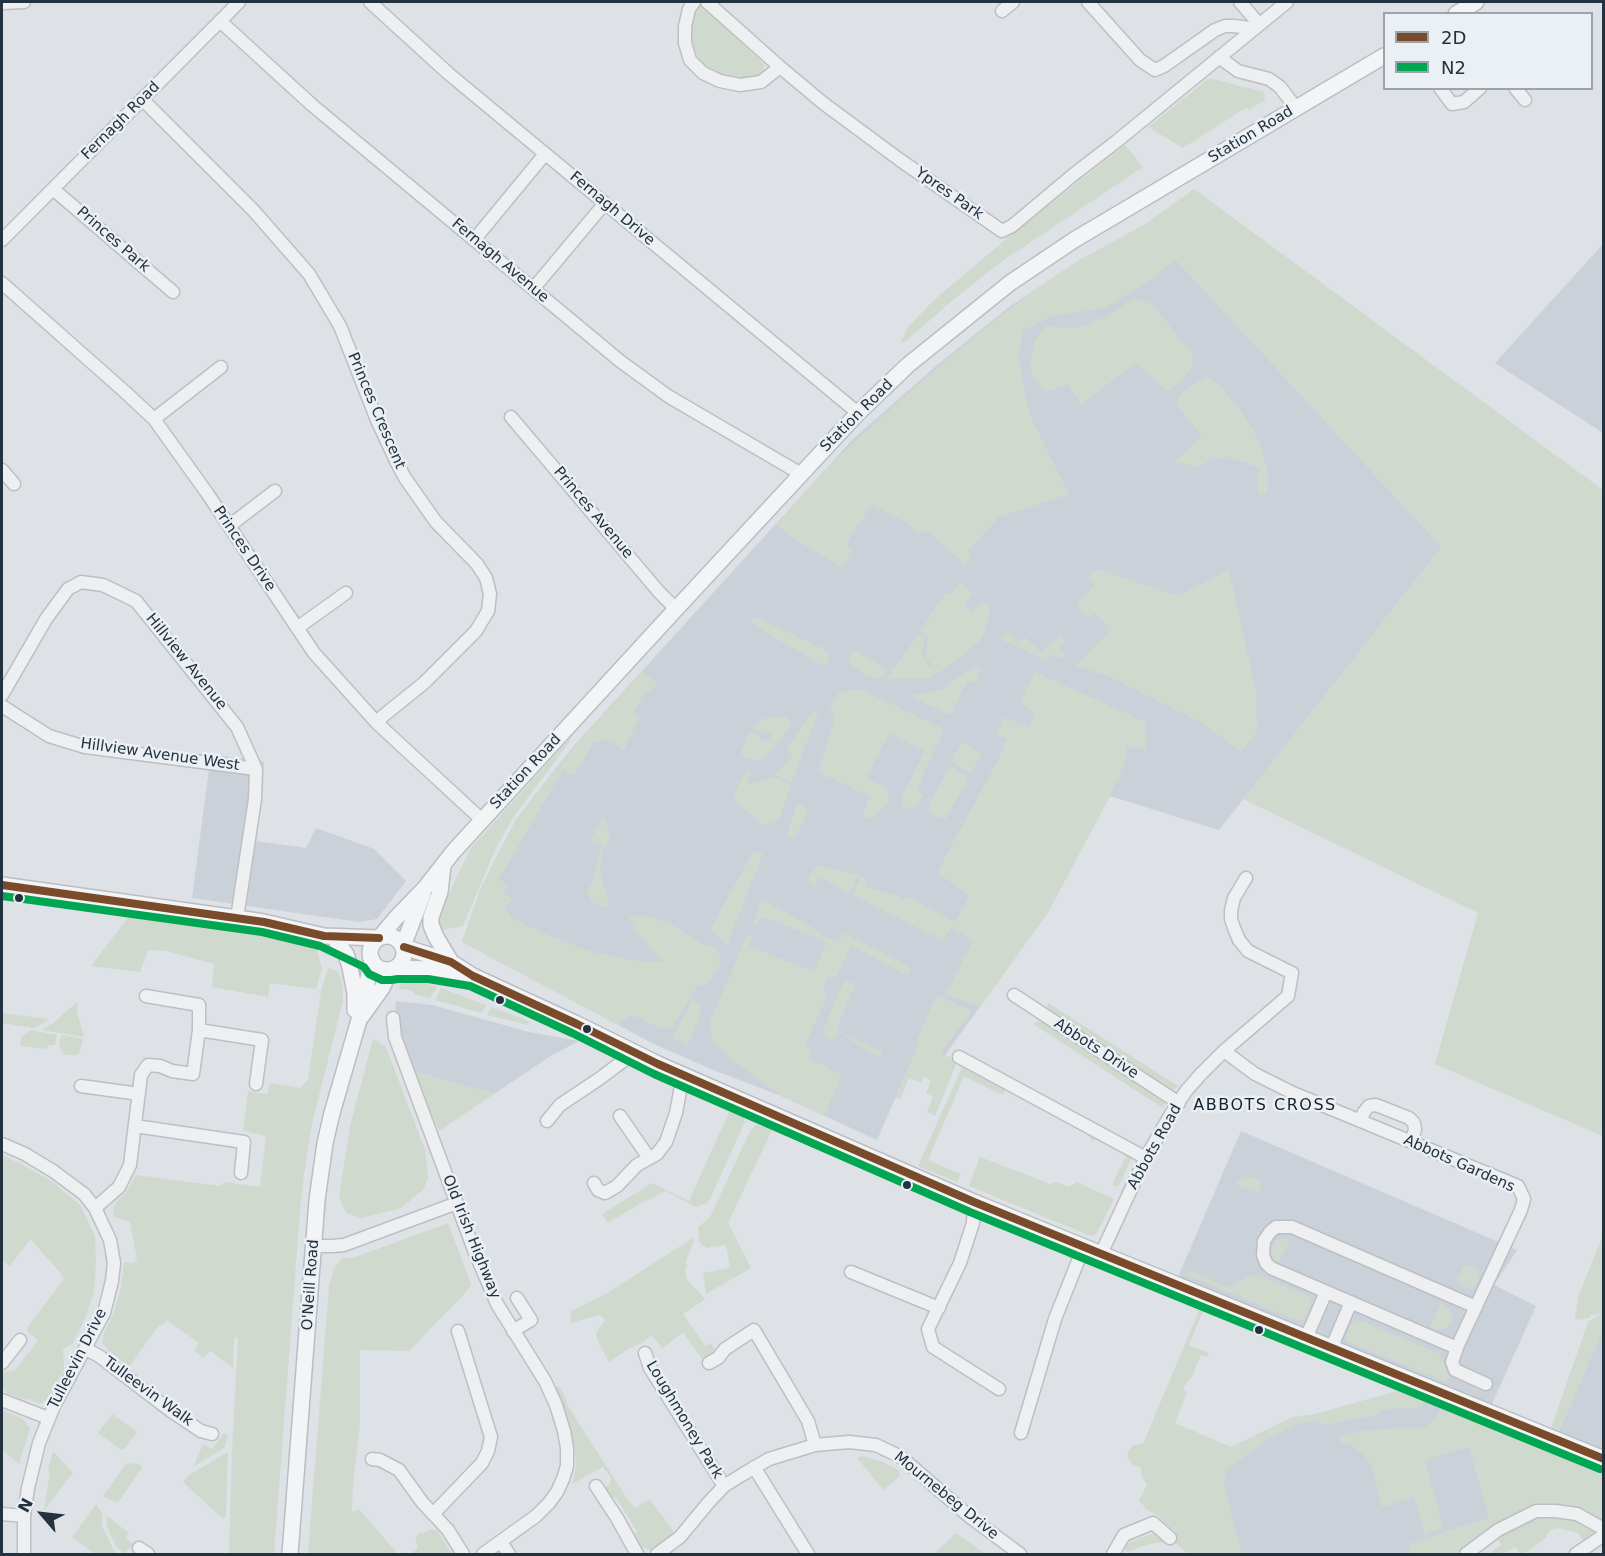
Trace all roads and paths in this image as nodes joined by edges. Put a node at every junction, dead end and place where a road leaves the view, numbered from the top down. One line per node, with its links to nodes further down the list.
1 (24, 2): 11 (street)
2 (239, 2): 14 (street, Fernagh Road)
3 (370, 2): 25 (street, Fernagh Drive)
4 (694, 2): 18 (street)
5 (707, 2): 18 (street, Ypres Park)
6 (1013, 2): 12 (street)
7 (1089, 2): 15 (street)
8 (1240, 2): 15 (street)
9 (1287, 2): 15 (street)
10 (1476, 2): 13 (main road)
11 (2, 3)
12 (1002, 11)
13 (1459, 12)
14 (220, 21): 22 (street, Fernagh Road); 29 (street, Fernagh Avenue)
15 (1256, 27): 16 (street)
16 (1219, 57): 18 (street, Ypres Park); 24 (street)
17 (1383, 57): 24 (main road, Station Road)
18 (780, 67)
19 (1442, 90): 20 (street)
20 (1478, 90)
21 (1517, 90): 23 (street)
22 (142, 99): 26 (street, Fernagh Road); 47 (street, Princes Crescent)
23 (1525, 100)
24 (1296, 108): 34 (main road, Station Road)
25 (545, 154): 27 (street, Fernagh Drive); 29 (street)
26 (53, 189): 28 (street, Fernagh Road); 32 (street, Princes Park)
27 (605, 203): 31 (street); 34 (street, Fernagh Drive)
28 (2, 240)
29 (474, 240): 31 (street, Fernagh Avenue)
30 (2, 283): 36 (street, Princes Drive)
31 (533, 289): 38 (street, Fernagh Avenue)
32 (173, 292)
33 (221, 367): 36 (street)
34 (858, 413): 38 (main road, Station Road)
35 (511, 417): 43 (street, Princes Avenue)
36 (154, 419): 41 (street, Princes Drive)
37 (2, 470): 39 (street)
38 (801, 474): 43 (main road, Station Road)
39 (14, 484)
40 (275, 491): 41 (street)
41 (229, 526): 44 (street, Princes Drive)
42 (346, 593): 44 (street)
43 (676, 609): 49 (main road, Station Road)
44 (297, 628): 47 (street, Princes Drive)
45 (2, 695): 48 (street, Hillview Avenue)
46 (2, 706): 48 (street, Hillview Avenue West)
47 (377, 723): 49 (street, Princes Drive)
48 (256, 769): 54 (street, Hillview Avenue)
49 (482, 820): 50 (main road, Station Road)
50 (444, 863): 53 (main road, Station Road); 59 (main road)
51 (1246, 878): 68 (street, Abbots Road)
52 (2, 885): 54 (main road)
53 (425, 888): 55 (main road, Station Road); 57 (main road, Station Road)
54 (237, 918): 56 (main road)
55 (380, 938): 56 (main road); 57 (main road); 58 (main road)
56 (331, 940): 58 (main road); 65 (main road)
57 (404, 947): 59 (main road); 60 (main road)
58 (371, 960): 60 (main road); 65 (main road, O'Neill Road)
59 (451, 962): 61 (main road)
60 (393, 969): 61 (main road); 65 (main road, O'Neill Road)
61 (473, 976): 67 (main road)
62 (1014, 995): 74 (street, Abbots Drive)
63 (146, 996): 66 (street)
64 (393, 1018): 86 (street, Old Irish Highway)
65 (357, 1027): 88 (main road, O'Neill Road)
66 (199, 1030): 71 (street); 73 (street)
67 (628, 1050): 70 (main road); 76 (street)
68 (1224, 1051): 74 (street, Abbots Road); 77 (street, Abbots Gardens)
69 (959, 1058): 82 (street)
70 (683, 1075): 81 (street); 85 (main road)
71 (256, 1084)
72 (81, 1086): 73 (street)
73 (138, 1094): 78 (street)
74 (1179, 1103): 82 (street, Abbots Road)
75 (620, 1116): 81 (street)
76 (547, 1120)
77 (1360, 1121): 79 (street, Abbots Gardens); 79 (street)
78 (135, 1126): 83 (street); 87 (street)
79 (1411, 1142): 95 (street, Abbots Gardens)
80 (2, 1144): 87 (street, Tulleevin Drive)
81 (649, 1158): 84 (street)
82 (1146, 1158): 90 (street, Abbots Road)
83 (241, 1173)
84 (594, 1183)
85 (974, 1202): 89 (main road); 96 (street)
86 (457, 1203): 88 (street); 98 (street, Old Irish Highway)
87 (95, 1208): 101 (street, Tulleevin Drive)
88 (313, 1246): 127 (main road, O'Neill Road)
89 (1084, 1246): 90 (main road); 111 (street)
90 (1101, 1254): 99 (main road)
91 (851, 1272): 96 (street)
92 (1326, 1292): 94 (street); 95 (street); 99 (street)
93 (517, 1298): 98 (street)
94 (1351, 1302): 102 (street); 103 (street)
95 (1476, 1307): 102 (street, Abbots Gardens)
96 (939, 1308): 108 (street)
97 (458, 1331): 119 (street)
98 (513, 1331): 125 (street, Old Irish Highway)
99 (1306, 1338): 103 (main road)
100 (20, 1340): 105 (street)
101 (86, 1348): 110 (street, Tulleevin Drive); 112 (street, Tulleevin Walk)
102 (1457, 1348): 107 (street)
103 (1331, 1349): 115 (main road)
104 (645, 1353): 118 (street, Loughmoney Park)
105 (2, 1363)
106 (709, 1364): 113 (street)
107 (1486, 1384)
108 (999, 1389)
109 (2, 1400): 110 (street)
110 (48, 1418): 121 (street, Tulleevin Drive)
111 (1021, 1433)
112 (212, 1434)
113 (815, 1445): 116 (street, Mournebeg Drive); 134 (street, Mournebeg Drive)
114 (372, 1459): 119 (street)
115 (1604, 1459)
116 (754, 1467): 118 (street, Mournebeg Drive); 133 (street)
117 (596, 1486): 131 (street)
118 (724, 1486): 132 (street, Mournebeg Drive)
119 (434, 1513): 128 (street)
120 (2, 1514): 121 (street)
121 (24, 1516): 126 (street, Tulleevin Drive)
122 (1604, 1528): 136 (street)
123 (1604, 1535): 137 (street)
124 (1170, 1538): 135 (street)
125 (501, 1542): 129 (street, Old Irish Highway); 130 (street)
126 (24, 1554)
127 (290, 1554)
128 (463, 1554)
129 (483, 1554)
130 (509, 1554)
131 (637, 1554)
132 (657, 1554)
133 (808, 1554)
134 (1020, 1554)
135 (1113, 1554)
136 (1466, 1554)
137 (1575, 1554)

